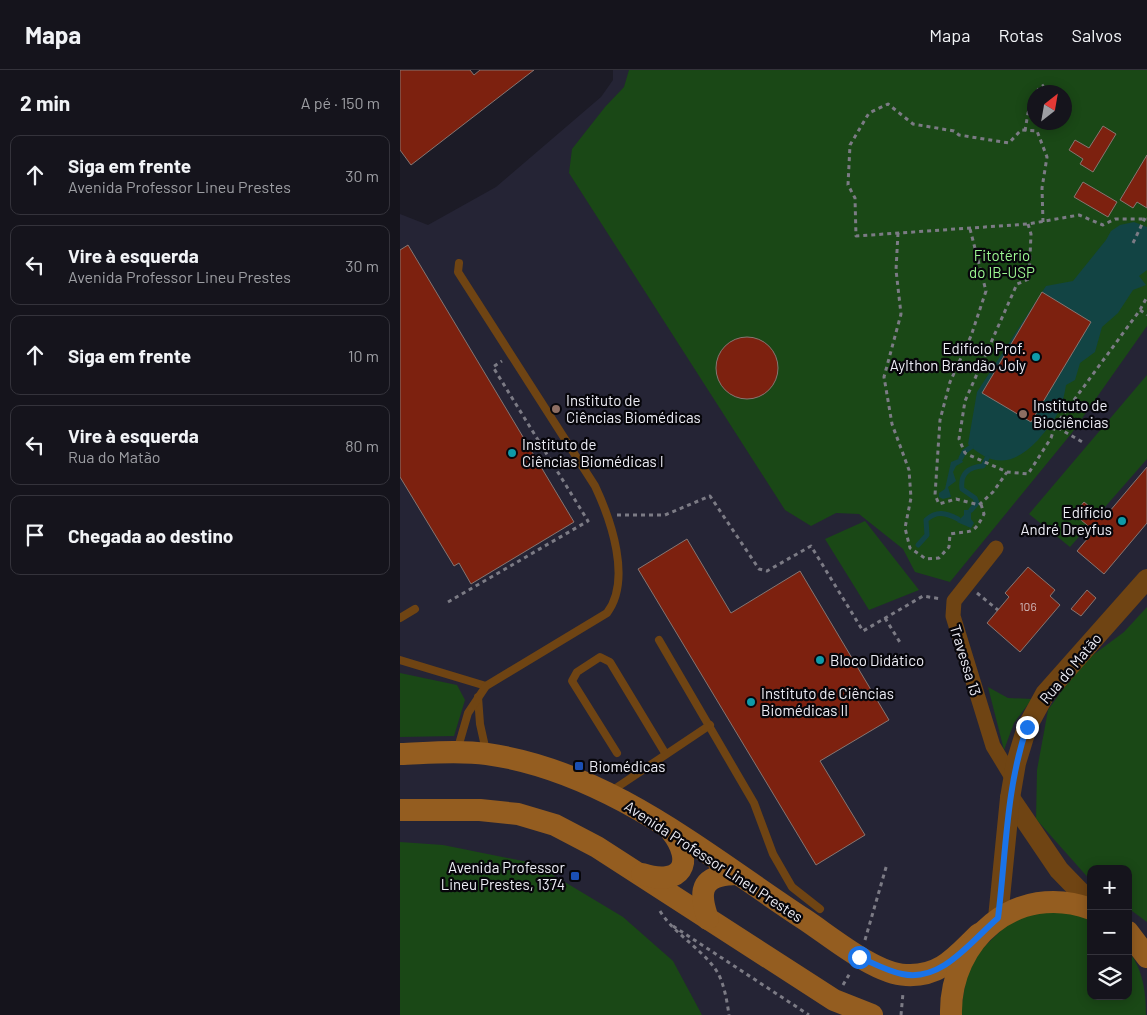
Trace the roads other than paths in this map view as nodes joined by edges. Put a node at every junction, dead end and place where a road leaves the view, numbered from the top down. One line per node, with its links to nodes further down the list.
1 (459, 263): 8 (lane)
2 (996, 548): 16 (street, Travessa 13)
3 (1147, 579): 16 (street, Rua do Matão)
4 (415, 609): 5 (lane)
5 (400, 618)
6 (658, 640): 10 (lane)
7 (400, 660): 8 (lane)
8 (486, 686): 9 (lane)
9 (478, 697): 11 (lane); 15 (lane)
10 (710, 725): 13 (lane); 24 (lane)
11 (457, 753): 14 (main road, Avenida Professor Lineu Prestes); 15 (main road, Avenida Professor Lineu Prestes)
12 (617, 753): 13 (lane)
13 (665, 753): 17 (lane)
14 (400, 754)
15 (486, 754): 17 (main road, Avenida Professor Lineu Prestes)
16 (1012, 788): 22 (street); 25 (street, Rua do Matão)
17 (607, 794): 19 (main road, Avenida Professor Lineu Prestes)
18 (400, 810): 20 (main road)
19 (669, 828): 20 (main road); 21 (main road, Avenida Professor Lineu Prestes)
20 (636, 872): 26 (main road)
21 (737, 874): 26 (main road); 27 (main road, Avenida Professor Lineu Prestes)
22 (1087, 899)
23 (1087, 908): 25 (main road)
24 (820, 909)
25 (998, 918): 27 (main road)
26 (708, 919): 30 (main road)
27 (979, 934): 31 (main road)
28 (1135, 937): 29 (main road)
29 (1147, 957)
30 (872, 1015)
31 (952, 1015)

